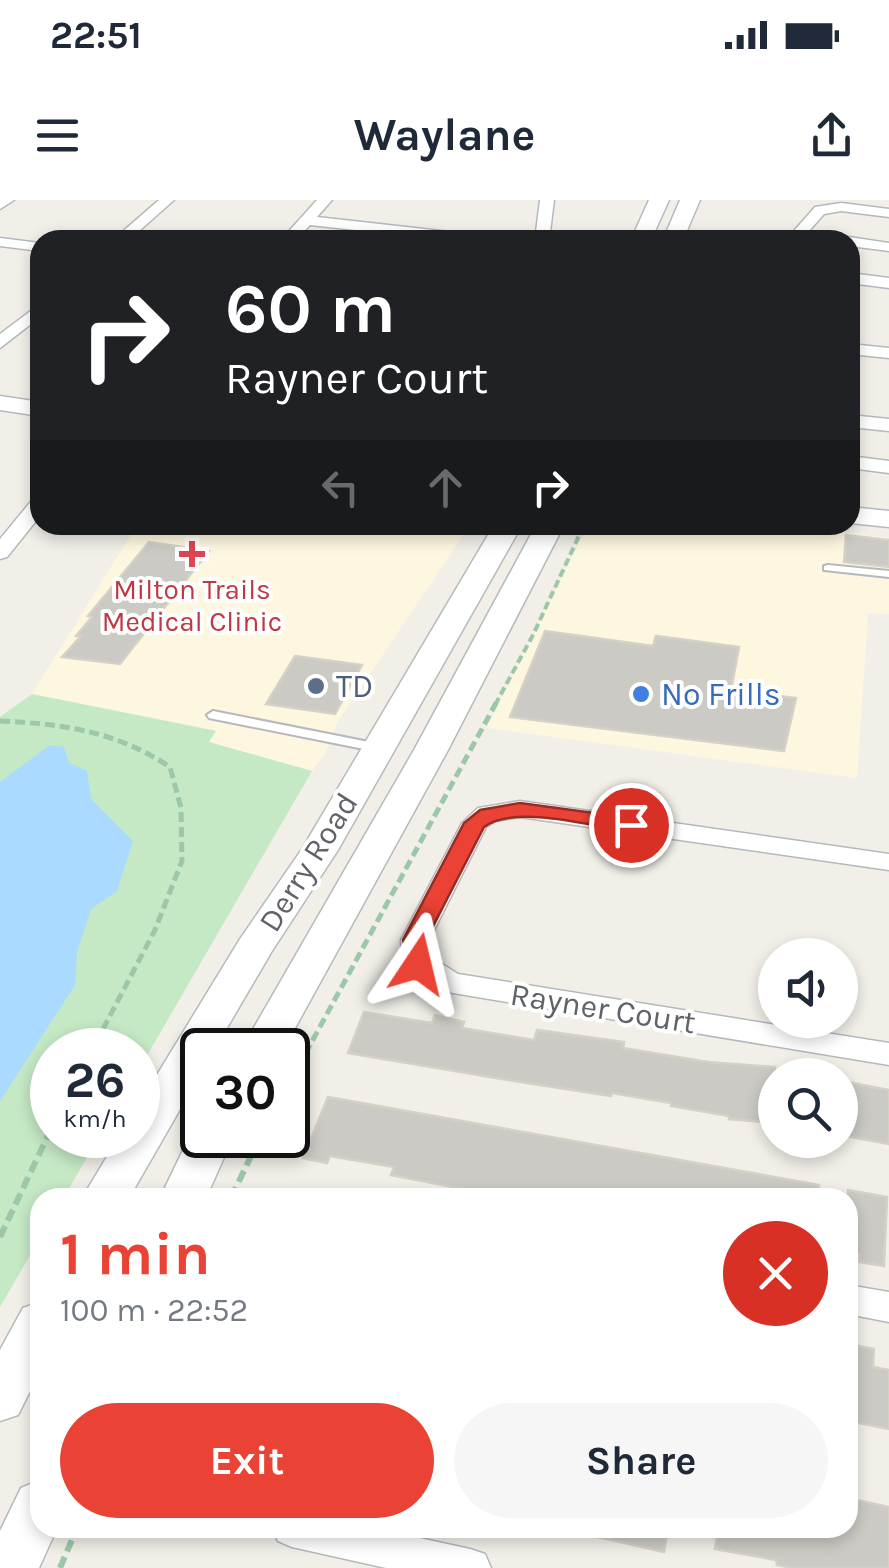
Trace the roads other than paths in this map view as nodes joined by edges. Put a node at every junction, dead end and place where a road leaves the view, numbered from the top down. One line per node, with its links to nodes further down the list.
1 (7, 200): 7 (street)
2 (166, 200): 10 (street)
3 (325, 200): 9 (street)
4 (547, 200): 13 (street)
5 (659, 200): 14 (main road)
6 (690, 200): 15 (main road)
7 (0, 205)
8 (889, 213): 16 (street)
9 (307, 220): 11 (street); 12 (street)
10 (132, 230)
11 (298, 230)
12 (396, 230)
13 (543, 230)
14 (646, 230)
15 (677, 230)
16 (801, 230)
17 (0, 242): 19 (street)
18 (860, 243): 20 (street)
19 (30, 246)
20 (889, 247)
21 (860, 280): 22 (street)
22 (889, 284)
23 (30, 318): 24 (street)
24 (0, 343)
25 (860, 351): 26 (street)
26 (889, 353)
27 (0, 403): 28 (main road)
28 (30, 408)
29 (860, 422): 30 (street)
30 (889, 426)
31 (860, 463): 32 (street)
32 (889, 466)
33 (30, 516): 38 (street)
34 (860, 516): 35 (main road)
35 (889, 519)
36 (502, 535): 42 (main road, Derry Road)
37 (545, 535): 44 (main road, Derry Road)
38 (0, 553)
39 (828, 568): 40 (lane)
40 (889, 574)
41 (213, 714): 42 (lane)
42 (379, 748): 47 (main road, Derry Road)
43 (889, 862): 45 (street, Rayner Court)
44 (274, 1028)
45 (889, 1054)
46 (201, 1158): 48 (main road)
47 (111, 1188)
48 (188, 1188)
49 (858, 1302): 50 (street)
50 (889, 1307)
51 (30, 1341): 52 (main road)
52 (0, 1399)
53 (30, 1526): 55 (main road)
54 (336, 1538): 56 (street)
55 (10, 1568)
56 (470, 1568)

